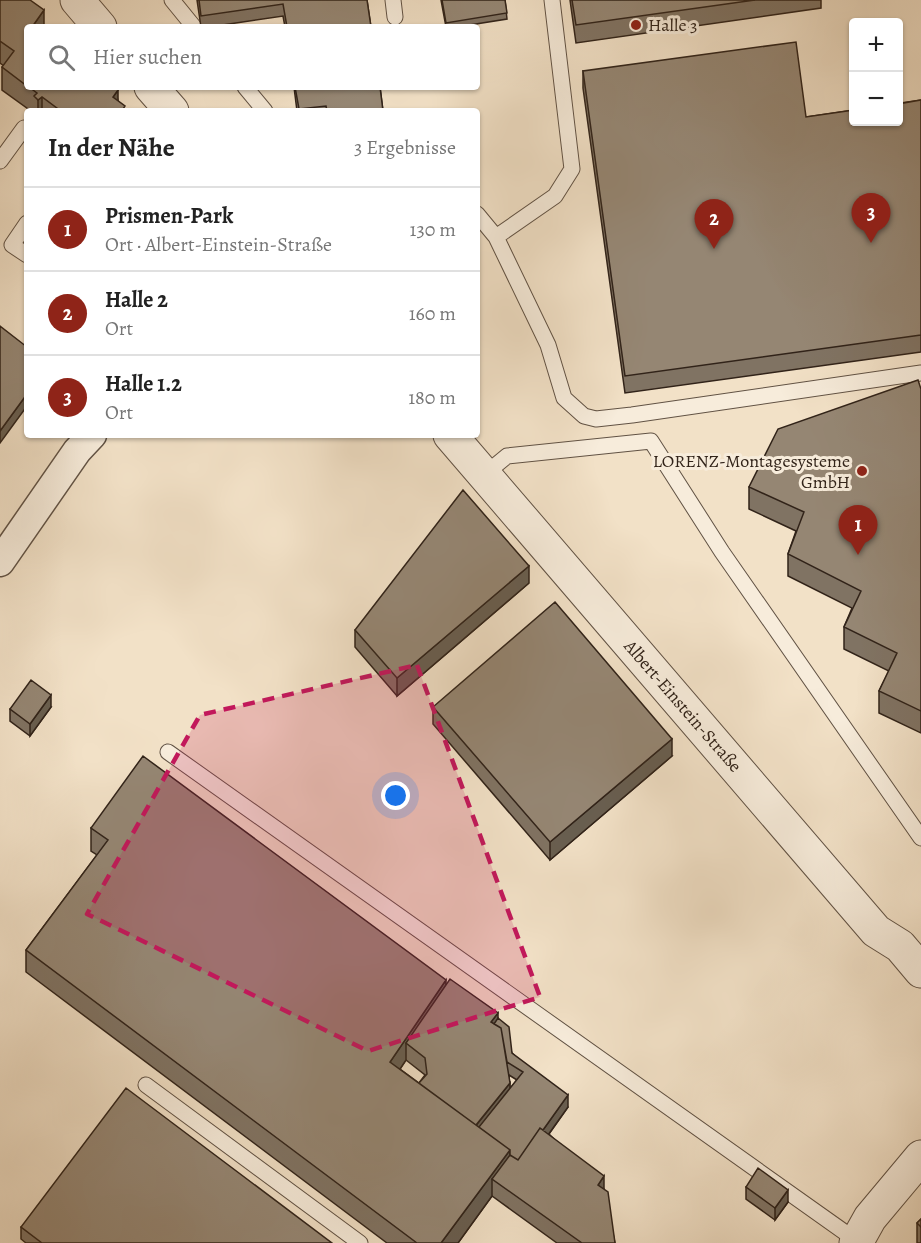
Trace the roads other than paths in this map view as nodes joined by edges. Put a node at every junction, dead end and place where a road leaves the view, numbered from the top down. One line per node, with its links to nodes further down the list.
1 (76, 0): 6 (street)
2 (172, 0): 7 (lane)
3 (393, 0): 5 (lane)
4 (552, 0): 16 (lane)
5 (395, 17)
6 (97, 24)
7 (192, 24)
8 (154, 90): 10 (street)
9 (248, 90): 11 (lane)
10 (170, 108)
11 (263, 108)
12 (24, 128): 13 (lane)
13 (0, 162)
14 (480, 218): 16 (lane)
15 (24, 227): 17 (lane)
16 (496, 237): 18 (lane)
17 (24, 253)
18 (921, 373)
19 (89, 438): 22 (street)
20 (453, 438): 21 (street, Albert-Einstein-Straße)
21 (484, 475): 24 (lane); 25 (street, Albert-Einstein-Straße)
22 (0, 562)
23 (168, 752): 28 (lane)
24 (921, 838)
25 (921, 971)
26 (146, 1085): 29 (lane)
27 (921, 1157): 28 (street)
28 (856, 1242)
29 (360, 1243)

